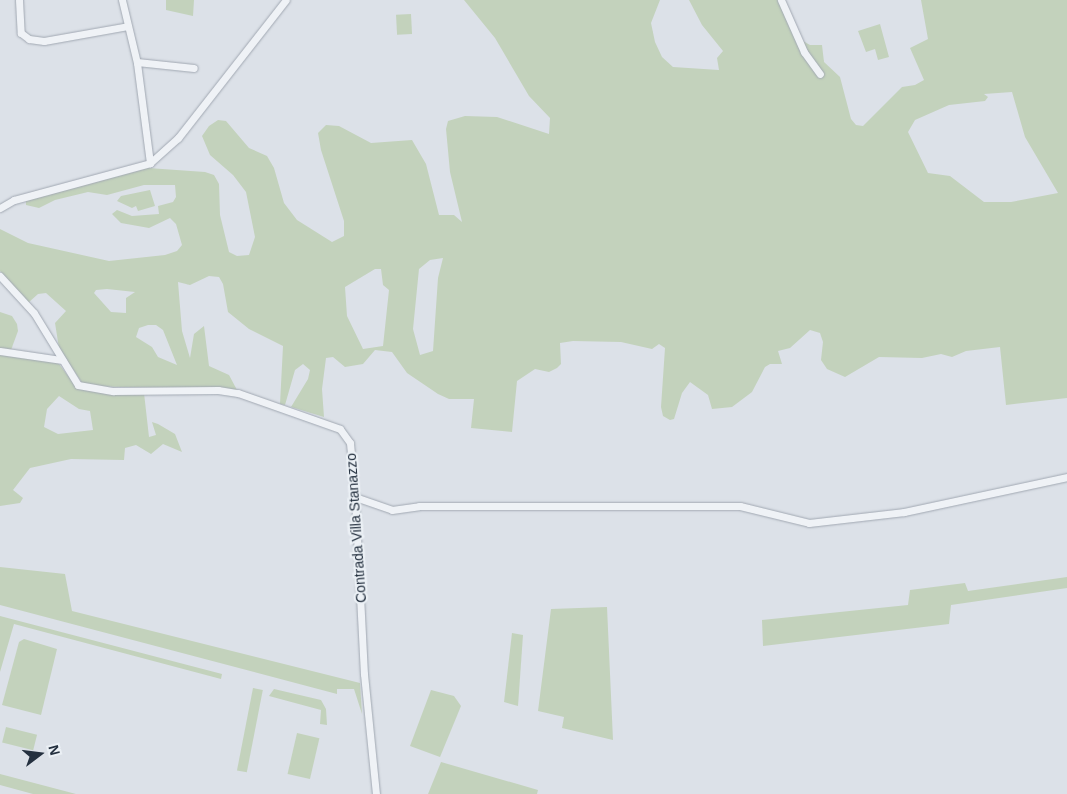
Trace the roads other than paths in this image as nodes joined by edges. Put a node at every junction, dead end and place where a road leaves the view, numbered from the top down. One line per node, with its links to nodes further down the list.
1 (19, 0): 5 (street)
2 (122, 0): 5 (street)
3 (286, 0): 9 (street)
4 (782, 0): 8 (street)
5 (128, 26): 6 (street)
6 (137, 62): 7 (street); 9 (street)
7 (194, 68)
8 (820, 74)
9 (150, 163): 10 (street)
10 (0, 208)
11 (0, 276): 13 (street, Contrada Villa Stanazzo)
12 (0, 351): 13 (street)
13 (62, 360): 15 (street, Contrada Villa Stanazzo)
14 (1067, 476): 15 (street)
15 (356, 497): 16 (street, Contrada Villa Stanazzo)
16 (376, 794)

